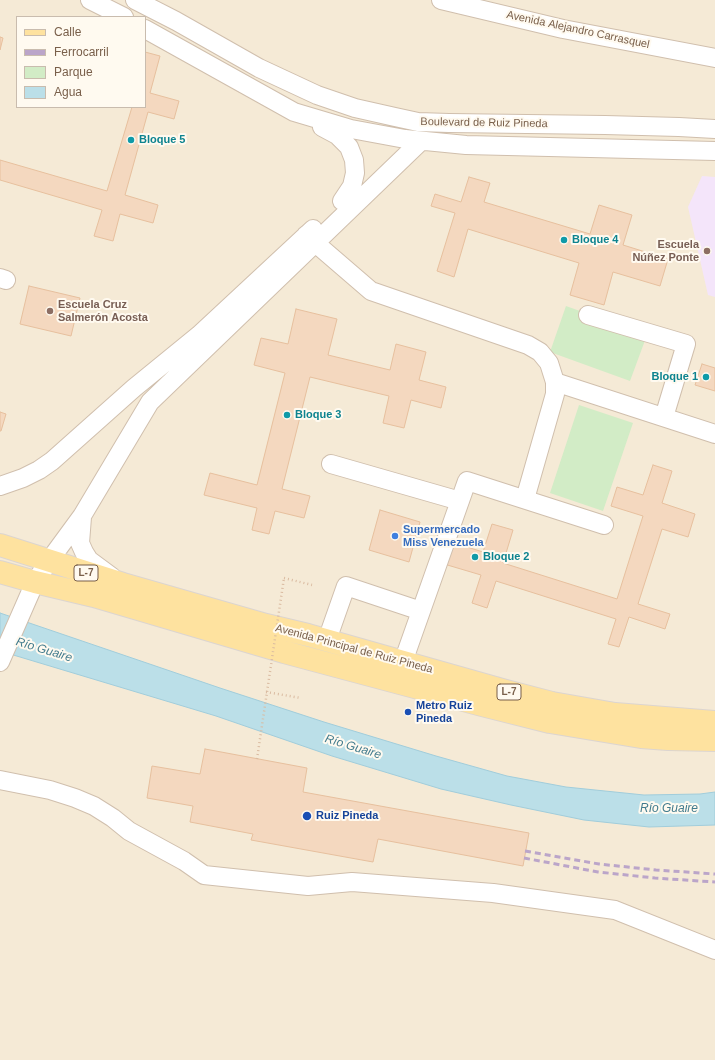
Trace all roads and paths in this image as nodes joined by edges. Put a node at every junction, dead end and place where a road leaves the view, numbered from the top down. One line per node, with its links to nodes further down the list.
1 (90, 0): 4 (street)
2 (135, 0): 8 (street, Boulevard de Ruiz Pineda)
3 (441, 0): 6 (street, Avenida Alejandro Carrasquel)
4 (122, 16)
5 (146, 30): 7 (street, Boulevard de Ruiz Pineda)
6 (715, 58)
7 (294, 112): 10 (street, Boulevard de Ruiz Pineda); 12 (street)
8 (418, 122): 9 (street, Boulevard de Ruiz Pineda); 10 (street)
9 (715, 129)
10 (413, 140): 11 (street, Boulevard de Ruiz Pineda); 12 (street); 13 (street)
11 (715, 151)
12 (342, 201): 13 (street)
13 (311, 239): 15 (street); 19 (street); 22 (street)
14 (588, 314): 16 (street)
15 (555, 382): 16 (street); 20 (street)
16 (664, 417): 17 (street)
17 (715, 434)
18 (331, 464): 21 (street)
19 (0, 486)
20 (525, 499): 21 (street); 23 (street)
21 (460, 501): 30 (street)
22 (82, 516): 25 (street); 28 (street)
23 (604, 524)
24 (0, 544): 25 (main road, Avenida Principal de Ruiz Pineda / L-7)
25 (49, 561): 27 (street); 28 (main road, Avenida Principal de Ruiz Pineda / L-7)
26 (0, 572): 27 (main road, Avenida Principal de Ruiz Pineda / L-7)
27 (35, 582): 32 (street); 37 (main road, Avenida Principal de Ruiz Pineda / L-7)
28 (122, 584): 31 (main road, Avenida Principal de Ruiz Pineda / L-7)
29 (312, 585): 34 (path, bridge)
30 (421, 611): 31 (street); 33 (street)
31 (327, 640): 33 (main road, Avenida Principal de Ruiz Pineda / L-7)
32 (0, 662)
33 (404, 662): 36 (main road, Avenida Principal de Ruiz Pineda / L-7)
34 (266, 692): 35 (path); 38 (path, bridge)
35 (301, 698)
36 (715, 722)
37 (715, 740)
38 (257, 759)
39 (0, 780): 40 (street)
40 (715, 950)

